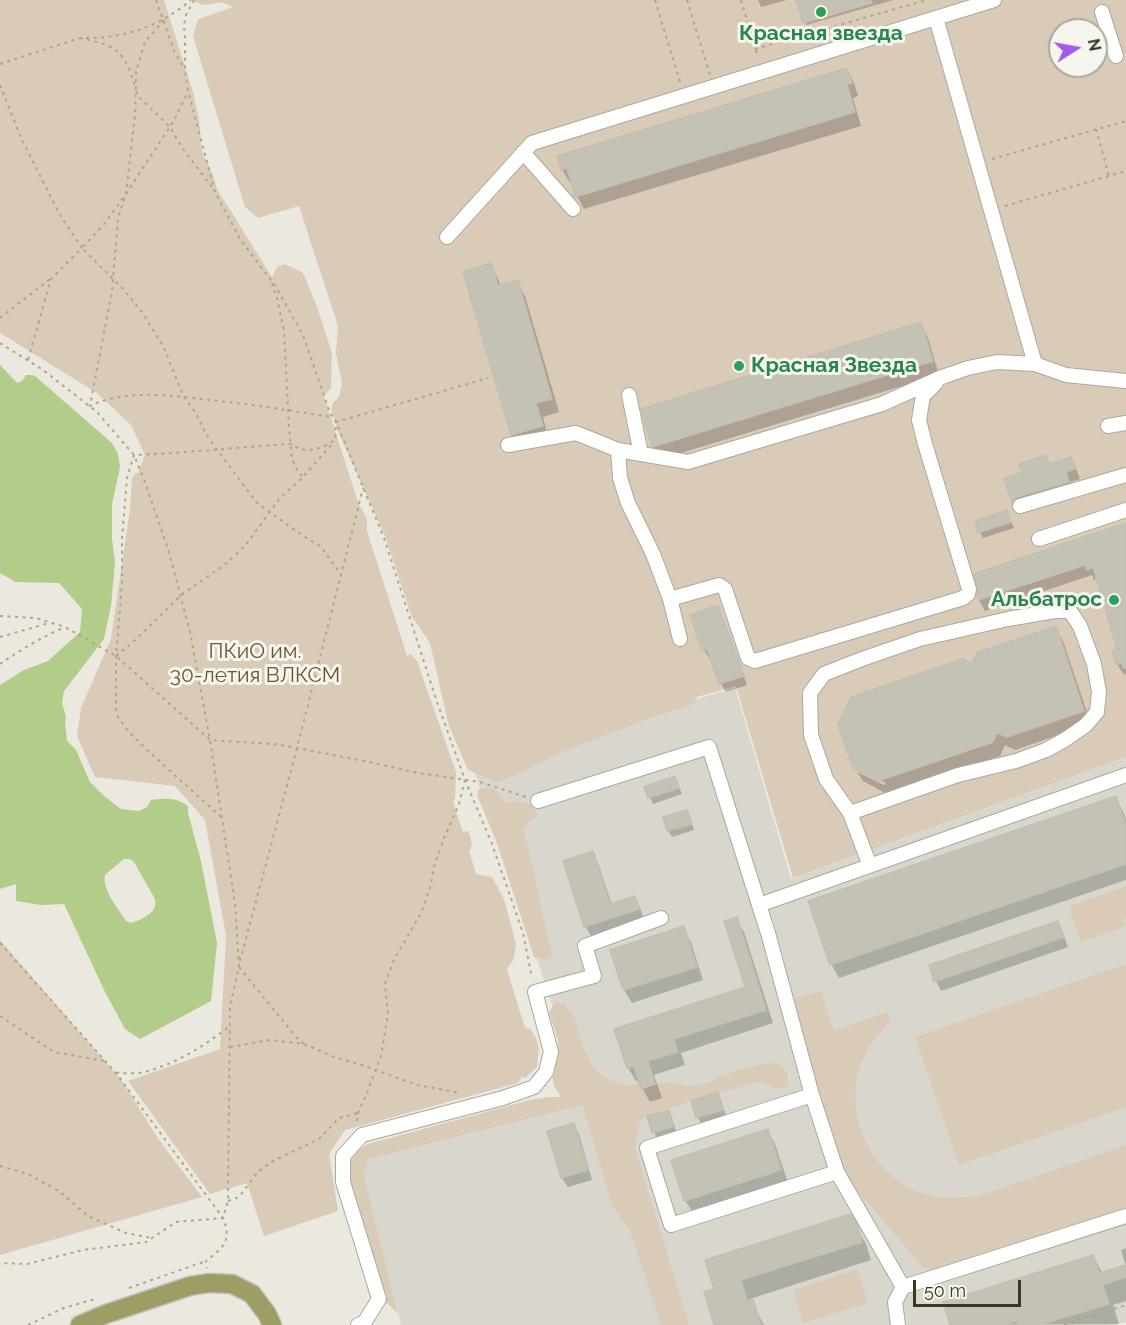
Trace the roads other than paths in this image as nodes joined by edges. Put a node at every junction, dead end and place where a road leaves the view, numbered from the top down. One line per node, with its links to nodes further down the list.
1 (993, 0): 3 (lane)
2 (1102, 12): 4 (lane)
3 (936, 18): 5 (lane); 8 (lane)
4 (1116, 56)
5 (523, 152): 6 (lane); 7 (lane)
6 (573, 209)
7 (447, 237)
8 (1035, 364): 9 (lane); 10 (lane)
9 (942, 377): 16 (lane); 21 (lane)
10 (1126, 381)
11 (629, 395): 16 (lane)
12 (1126, 423): 13 (lane)
13 (1108, 426)
14 (508, 445): 15 (lane)
15 (618, 450): 16 (lane); 21 (lane)
16 (641, 454)
17 (1126, 475): 18 (lane)
18 (1020, 506)
19 (1126, 510): 20 (lane)
20 (1039, 539)
21 (670, 599): 22 (lane)
22 (680, 639)
23 (1126, 775): 26 (lane)
24 (538, 801): 27 (lane)
25 (850, 813): 25 (lane); 26 (lane)
26 (870, 866): 27 (lane)
27 (759, 904): 29 (lane)
28 (661, 918): 35 (lane)
29 (812, 1095): 30 (lane); 30 (lane)
30 (837, 1172): 32 (lane)
31 (1126, 1216): 32 (lane)
32 (903, 1287): 36 (lane)
33 (80, 1325): 34 (main road)
34 (272, 1325)
35 (358, 1325)
36 (898, 1325)

